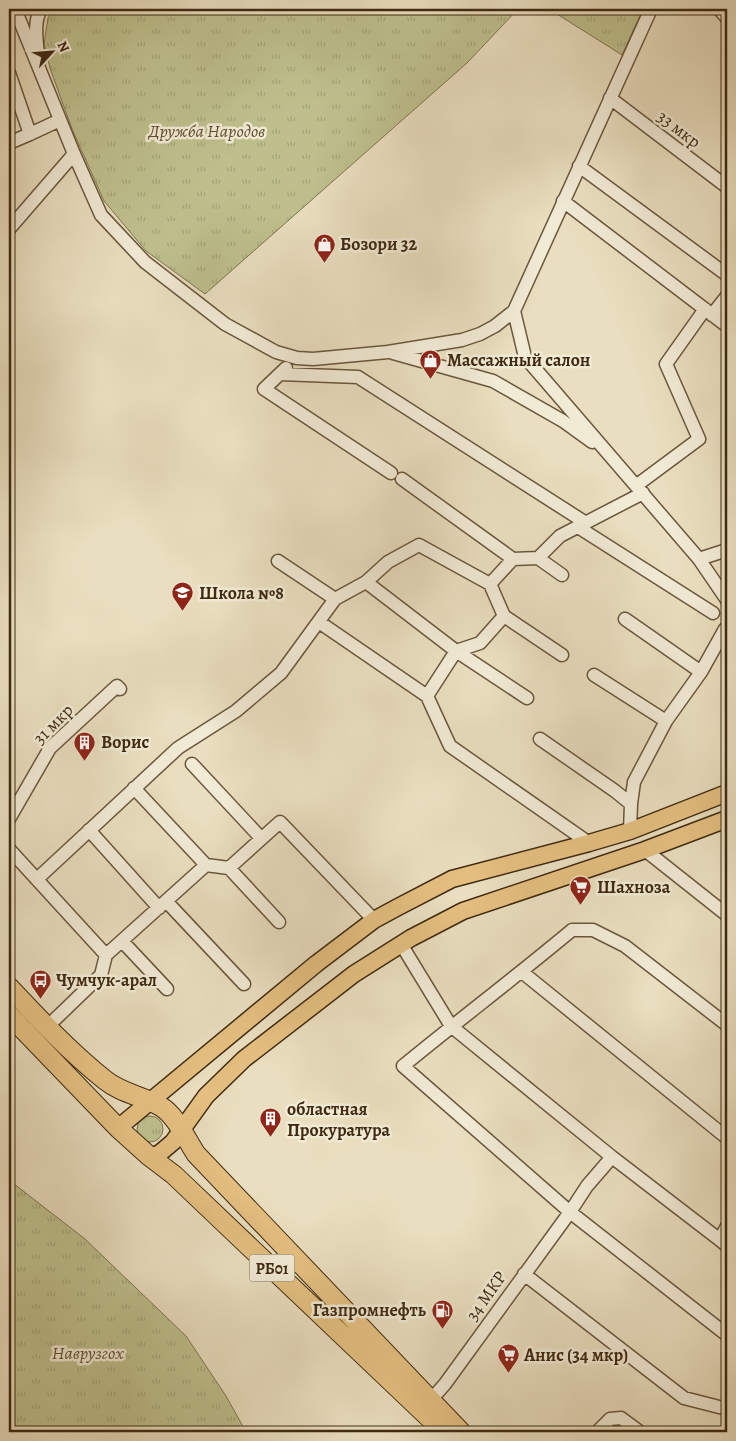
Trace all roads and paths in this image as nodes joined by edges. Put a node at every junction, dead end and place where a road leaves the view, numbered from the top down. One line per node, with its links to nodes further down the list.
1 (15, 9): 6 (street)
2 (41, 9): 6 (street)
3 (651, 9): 8 (street)
4 (718, 9): 5 (street)
5 (727, 18)
6 (39, 71): 9 (street)
7 (9, 72): 10 (street)
8 (610, 98): 13 (street); 14 (street, 33 мкр)
9 (60, 120): 10 (street); 12 (street)
10 (30, 134): 11 (street)
11 (9, 143)
12 (74, 154): 16 (street); 23 (street)
13 (579, 166): 15 (street); 17 (street)
14 (727, 187)
15 (563, 201): 19 (street); 20 (street)
16 (9, 228)
17 (727, 276)
18 (727, 296): 20 (street)
19 (514, 312): 22 (street); 25 (street)
20 (709, 312): 21 (street); 25 (street)
21 (727, 326)
22 (388, 352): 23 (street); 25 (street)
23 (297, 358): 24 (street)
24 (280, 374): 26 (street); 29 (street)
25 (640, 489): 26 (street); 30 (street)
26 (582, 525): 28 (street); 37 (street)
27 (727, 550): 30 (street)
28 (538, 558): 29 (street); 32 (street)
29 (513, 559): 34 (street)
30 (699, 560): 36 (street)
31 (278, 561): 35 (street)
32 (562, 575)
33 (366, 582): 34 (street); 35 (street); 42 (street)
34 (490, 584): 38 (street)
35 (335, 599): 40 (street)
36 (727, 600)
37 (713, 613)
38 (504, 616): 42 (street); 43 (street)
39 (625, 619): 44 (street)
40 (319, 622): 47 (street); 52 (street)
41 (725, 629): 44 (street)
42 (456, 651): 47 (street); 48 (street)
43 (562, 655)
44 (701, 672): 49 (street)
45 (594, 675): 49 (street)
46 (118, 688): 55 (street, 31 мкр)
47 (426, 696): 60 (street)
48 (527, 698)
49 (666, 721): 54 (street)
50 (540, 739): 54 (street)
51 (192, 764): 59 (street)
52 (134, 788): 57 (street); 63 (street)
53 (727, 793): 58 (main road)
54 (631, 804): 58 (street)
55 (9, 818)
56 (727, 819): 62 (main road)
57 (89, 830): 65 (street); 66 (street)
58 (630, 830): 60 (main road)
59 (261, 838): 64 (street); 68 (street)
60 (589, 843): 68 (main road)
61 (9, 848): 65 (street)
62 (646, 850): 67 (street); 71 (main road)
63 (206, 866): 64 (street); 66 (street)
64 (229, 868): 69 (street)
65 (37, 879): 72 (street)
66 (163, 904): 70 (street); 74 (street)
67 (727, 915)
68 (374, 920): 81 (main road)
69 (279, 922)
70 (122, 941): 72 (street); 76 (street)
71 (401, 944): 79 (street); 83 (main road)
72 (106, 955): 80 (street)
73 (522, 972): 78 (street); 79 (street); 84 (street)
74 (244, 984)
75 (9, 987): 80 (highway, РБ01)
76 (167, 989)
77 (9, 1016): 82 (highway, РБ01)
78 (727, 1025)
79 (451, 1026): 86 (street); 87 (street)
80 (47, 1027): 81 (highway, РБ01)
81 (150, 1102): 82 (main road); 83 (highway, РБ01)
82 (118, 1128): 85 (highway, РБ01)
83 (181, 1132): 85 (main road); 92 (highway, РБ01)
84 (727, 1138)
85 (151, 1157): 92 (highway, РБ01)
86 (612, 1157): 87 (street, 34 МКР); 89 (street)
87 (570, 1212): 90 (street, 34 МКР); 91 (street)
88 (727, 1226): 89 (street)
89 (724, 1243)
90 (524, 1274): 92 (street, 34 МКР); 93 (street)
91 (727, 1335)
92 (426, 1407): 94 (highway, РБ01); 95 (highway, РБ01)
93 (727, 1409)
94 (444, 1432)
95 (461, 1432)
96 (597, 1432): 97 (street)
97 (640, 1432)

